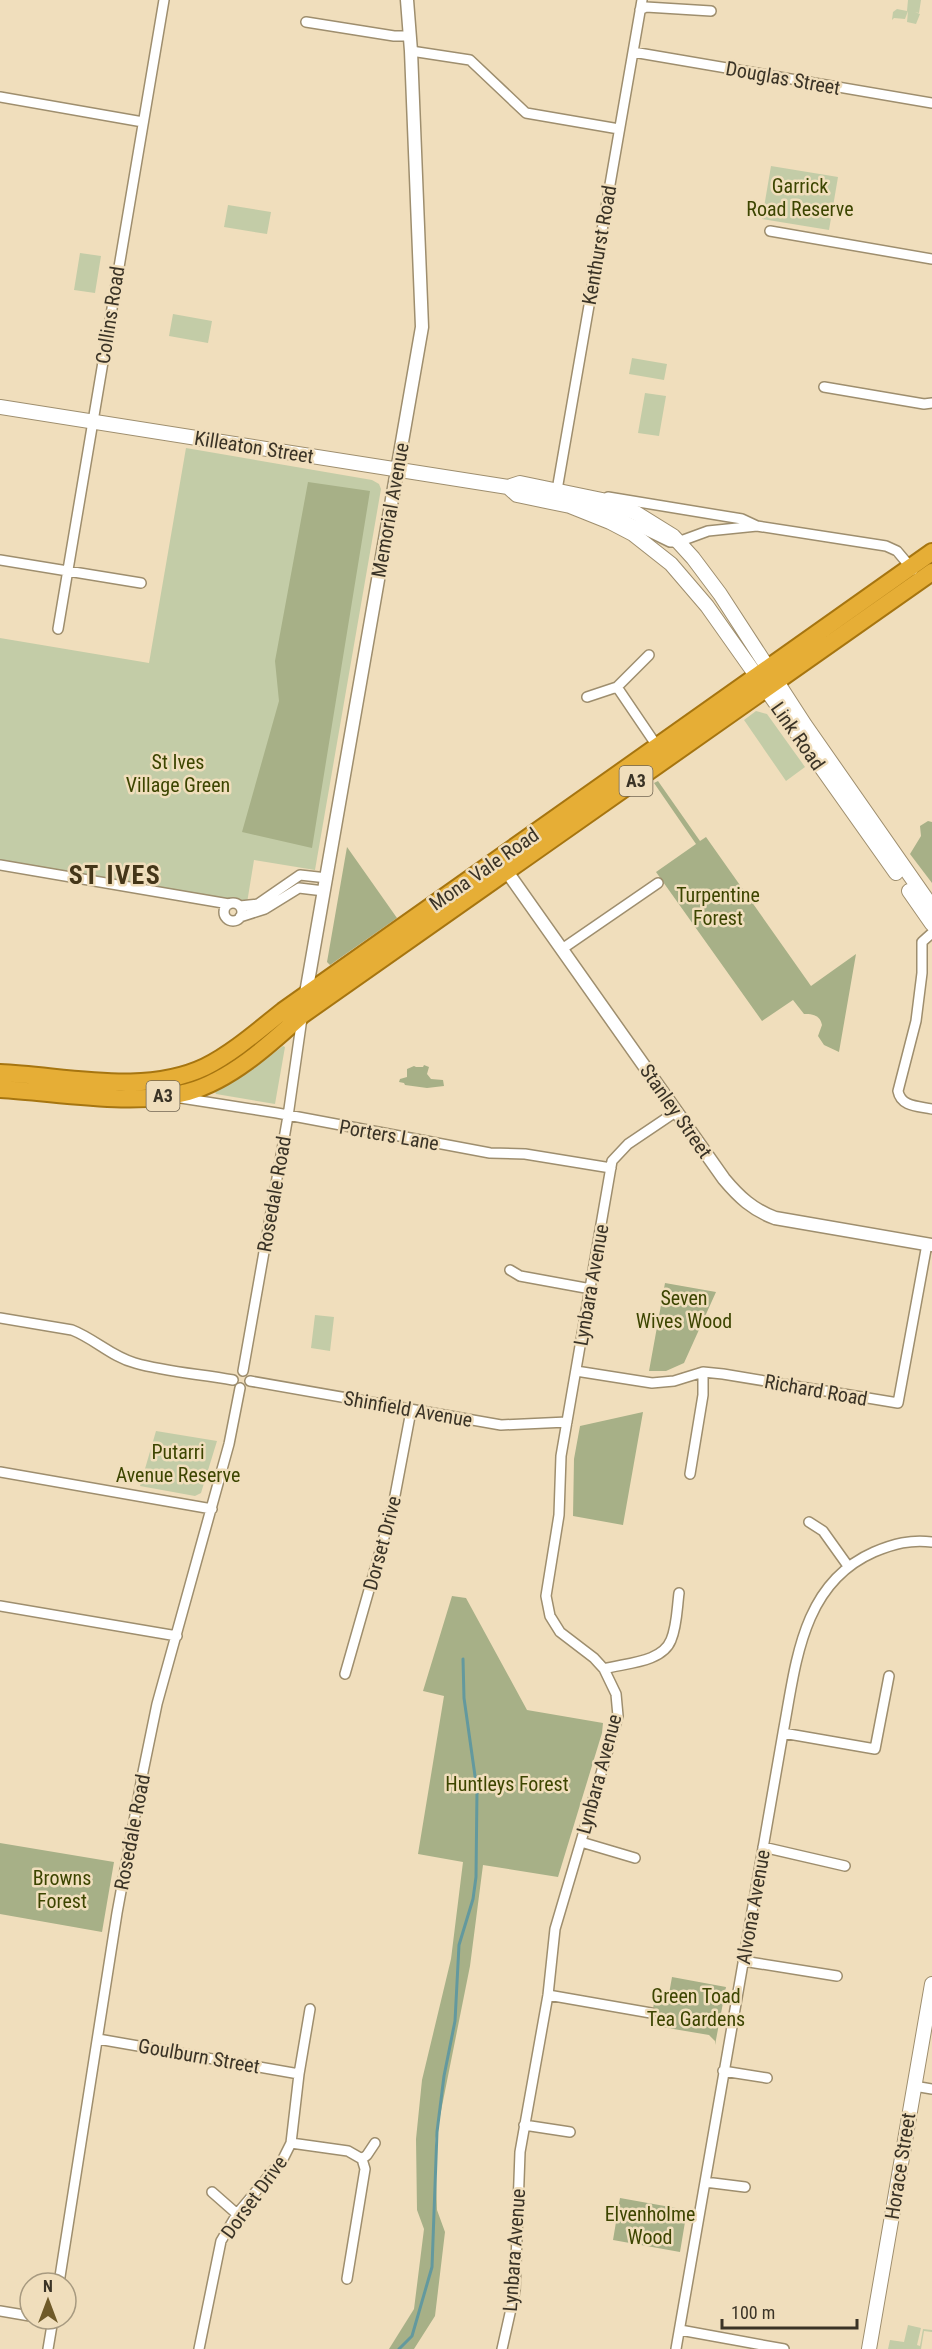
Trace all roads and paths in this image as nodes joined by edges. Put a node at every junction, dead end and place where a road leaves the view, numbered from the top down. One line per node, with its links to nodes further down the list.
1 (164, 0): 12 (street, Collins Road)
2 (407, 0): 7 (street, Memorial Avenue)
3 (642, 0): 4 (street, Kenthurst Road)
4 (640, 10): 5 (street); 9 (street, Kenthurst Road)
5 (711, 11)
6 (306, 22): 7 (street)
7 (410, 36): 8 (street, Memorial Avenue)
8 (411, 51): 13 (street); 20 (street, Memorial Avenue)
9 (633, 52): 11 (street, Douglas Street); 13 (street, Kenthurst Road)
10 (0, 97): 12 (street)
11 (932, 103)
12 (143, 122): 19 (street, Collins Road)
13 (619, 129): 21 (street, Kenthurst Road)
14 (770, 231): 15 (street)
15 (932, 259)
16 (824, 387): 17 (street)
17 (932, 403)
18 (0, 407): 19 (main road, Killeaton Street)
19 (93, 421): 20 (main road, Killeaton Street); 29 (street, Collins Road)
20 (397, 470): 21 (main road, Killeaton Street); 41 (street, Memorial Avenue)
21 (556, 496): 22 (street, Killeaton Street); 23 (main road, Killeaton Street); 25 (main road, Killeaton Street)
22 (757, 526): 23 (street, Killeaton Street); 28 (street, Killeaton Street)
23 (678, 542): 34 (main road, Link Road)
24 (932, 552): 28 (highway, Mona Vale Road / A3)
25 (659, 553): 34 (main road, Link Road)
26 (0, 560): 29 (street)
27 (932, 565): 28 (street)
28 (911, 567): 34 (highway, Mona Vale Road / A3)
29 (67, 571): 31 (street); 32 (street, Collins Road)
30 (932, 572): 34 (highway, Mona Vale Road / A3)
31 (141, 583)
32 (58, 629)
33 (649, 655): 35 (street)
34 (767, 679): 37 (highway, Mona Vale Road / A3); 39 (highway, Mona Vale Road / A3); 44 (main road, Link Road); 46 (main road, Link Road)
35 (617, 687): 36 (street); 37 (street)
36 (587, 697)
37 (657, 746): 39 (highway, Mona Vale Road / A3)
38 (0, 865): 43 (street)
39 (502, 866): 48 (street, Stanley Street); 49 (highway, Mona Vale Road / A3); 50 (highway, Mona Vale Road / A3)
40 (658, 883): 48 (street)
41 (326, 885): 42 (street); 45 (street); 49 (street, Memorial Avenue)
42 (240, 906): 43 (street); 45 (street)
43 (226, 907): 45 (street)
44 (932, 908)
45 (240, 917)
46 (932, 924)
47 (932, 933): 54 (street)
48 (562, 950): 55 (street, Stanley Street)
49 (306, 995): 50 (street, Memorial Avenue); 51 (highway, Mona Vale Road / A3)
50 (303, 1015): 53 (highway, Mona Vale Road / A3); 56 (street, Rosedale Road)
51 (0, 1073)
52 (0, 1089): 53 (highway, Mona Vale Road / A3)
53 (167, 1096): 56 (street, Porters Lane)
54 (932, 1109)
55 (677, 1111): 57 (street, Lynbara Avenue); 58 (street, Stanley Street)
56 (288, 1116): 57 (street, Porters Lane); 62 (street, Rosedale Road)
57 (611, 1168): 60 (street, Lynbara Avenue)
58 (929, 1245): 64 (street, Richard Road)
59 (510, 1270): 60 (street)
60 (591, 1289): 63 (street, Lynbara Avenue)
61 (0, 1318): 65 (street)
62 (243, 1371): 65 (street); 66 (street)
63 (576, 1371): 64 (street, Richard Road); 69 (street, Lynbara Avenue)
64 (703, 1372): 71 (street)
65 (233, 1380): 67 (street)
66 (250, 1381): 67 (street); 68 (street, Shinfield Avenue)
67 (240, 1388): 72 (street, Rosedale Road)
68 (411, 1410): 69 (street, Shinfield Avenue); 80 (street, Dorset Drive)
69 (567, 1422): 79 (street, Lynbara Avenue)
70 (0, 1472): 72 (street)
71 (690, 1474)
72 (212, 1509): 78 (street, Rosedale Road)
73 (809, 1522): 75 (street)
74 (932, 1542): 75 (street, Alvona Avenue)
75 (848, 1566): 82 (street, Alvona Avenue)
76 (680, 1593): 79 (street)
77 (0, 1606): 78 (street)
78 (177, 1636): 93 (street, Rosedale Road)
79 (604, 1669): 83 (street, Lynbara Avenue)
80 (345, 1674)
81 (889, 1676): 82 (street)
82 (783, 1733): 84 (street, Alvona Avenue)
83 (581, 1842): 85 (street); 90 (street, Lynbara Avenue)
84 (764, 1847): 86 (street); 87 (street, Alvona Avenue)
85 (635, 1858)
86 (845, 1866)
87 (743, 1962): 88 (street); 94 (street, Alvona Avenue)
88 (837, 1976)
89 (932, 1984): 97 (main road, Horace Street)
90 (548, 1995): 92 (street); 99 (street, Lynbara Avenue)
91 (310, 2009): 95 (street, Dorset Drive)
92 (651, 2013)
93 (98, 2039): 95 (street, Goulburn Street); 108 (street, Rosedale Road)
94 (723, 2071): 96 (street); 104 (street, Alvona Avenue)
95 (299, 2074): 101 (street, Dorset Drive)
96 (767, 2078)
97 (914, 2086): 98 (street); 119 (main road, Horace Street)
98 (932, 2089)
99 (524, 2125): 100 (street); 116 (street, Lynbara Avenue)
100 (570, 2132)
101 (291, 2143): 103 (street); 107 (street, Dorset Drive)
102 (375, 2143): 103 (street)
103 (362, 2159): 109 (street)
104 (705, 2182): 105 (street); 112 (street, Alvona Avenue)
105 (745, 2187)
106 (212, 2192): 107 (street)
107 (237, 2214): 115 (street, Dorset Drive)
108 (61, 2271)
109 (348, 2279)
110 (0, 2311): 111 (street)
111 (18, 2314)
112 (680, 2330): 117 (street, Alvona Avenue); 118 (street)
113 (51, 2331): 114 (street)
114 (48, 2349)
115 (199, 2349)
116 (502, 2349)
117 (676, 2349)
118 (784, 2349)
119 (869, 2349)

